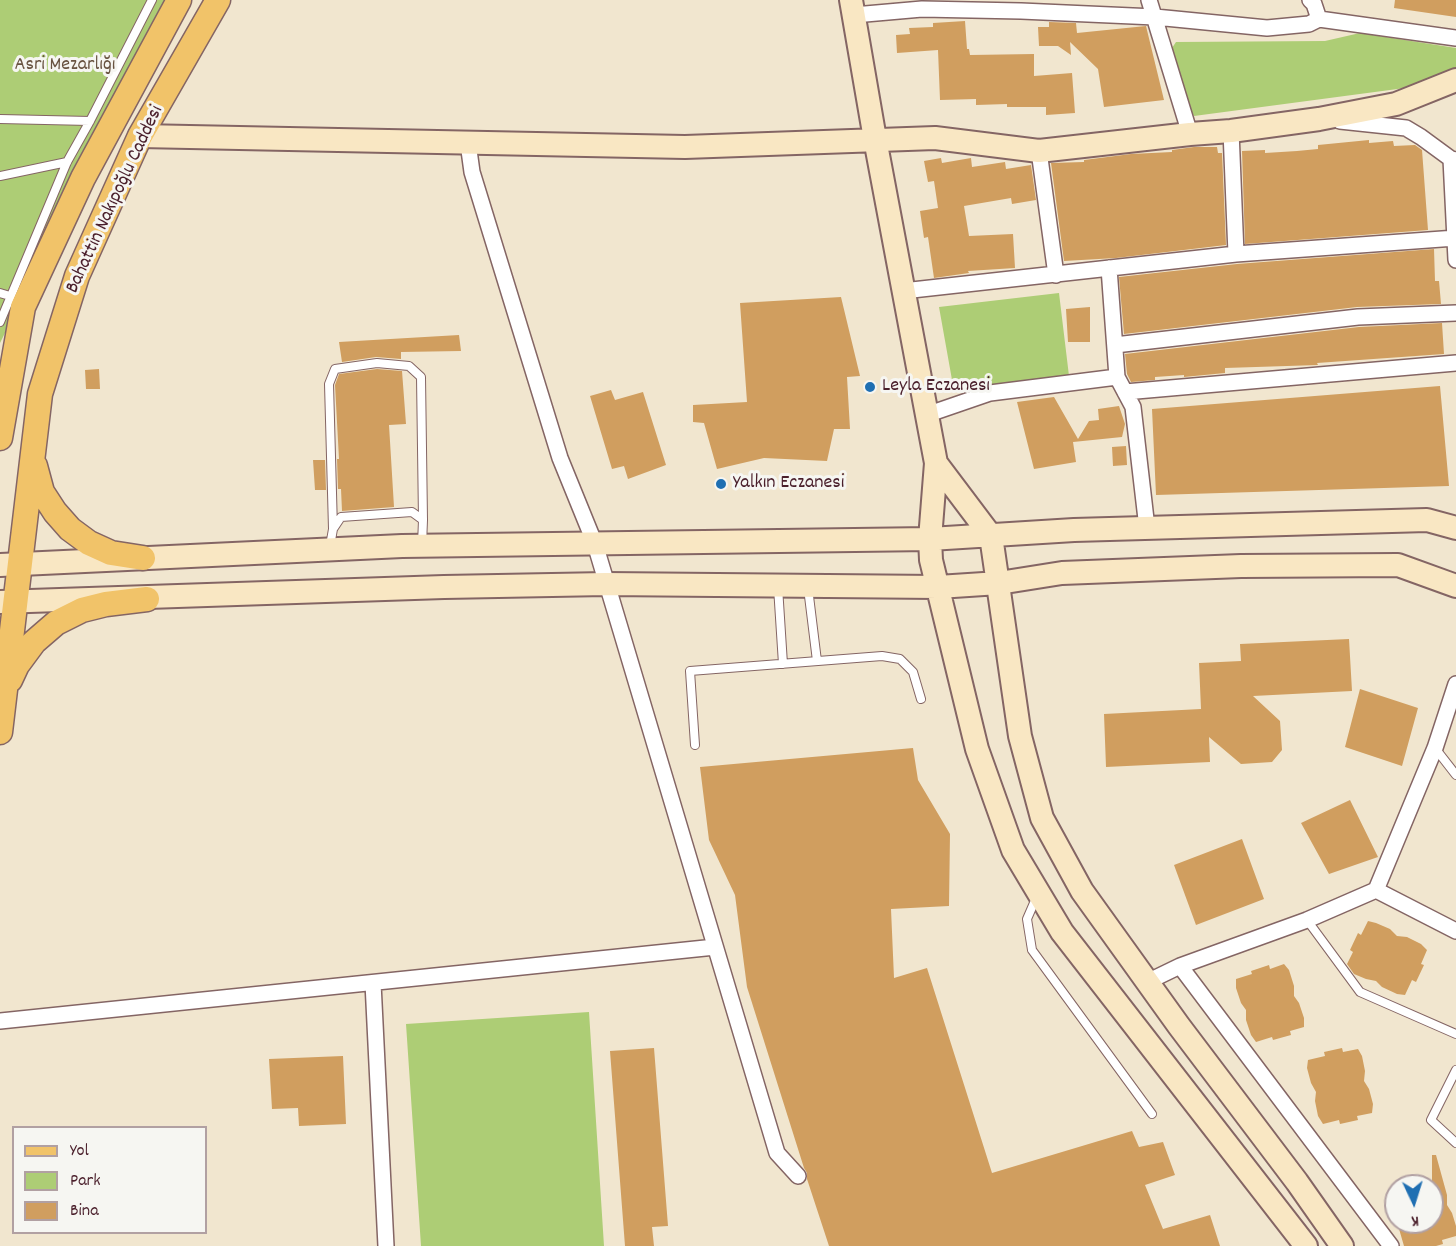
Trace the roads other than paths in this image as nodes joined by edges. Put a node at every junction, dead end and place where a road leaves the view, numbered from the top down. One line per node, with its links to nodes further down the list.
1 (152, 0): 13 (lane)
2 (179, 0): 38 (main road, Bahattin Nakıpoğlu Caddesi)
3 (218, 0): 16 (main road, Bahattin Nakıpoğlu Caddesi)
4 (1149, 0): 7 (street)
5 (1310, 0): 8 (street)
6 (853, 7): 7 (street); 17 (street)
7 (1155, 17): 8 (street); 15 (street)
8 (1319, 19): 9 (street)
9 (1456, 38)
10 (1456, 80): 12 (street)
11 (0, 118): 13 (lane)
12 (1319, 119): 14 (street); 20 (street)
13 (90, 121): 21 (lane)
14 (1231, 131): 15 (street); 24 (street)
15 (1190, 134): 19 (street)
16 (140, 136): 18 (street); 39 (main road, Bahattin Nakıpoğlu Caddesi)
17 (875, 139): 18 (street); 19 (street); 28 (street)
18 (468, 142): 47 (street)
19 (1039, 151): 27 (street)
20 (1454, 160): 23 (street)
21 (67, 162): 22 (lane); 30 (lane)
22 (0, 176)
23 (1455, 238): 24 (street); 25 (street)
24 (1236, 254): 26 (street)
25 (1456, 260)
26 (1109, 268): 27 (street); 33 (street)
27 (1056, 275): 28 (street)
28 (903, 291): 37 (street)
29 (0, 293): 30 (lane)
30 (10, 296): 32 (lane)
31 (1456, 313): 33 (street)
32 (0, 321)
33 (1115, 345): 35 (street)
34 (1456, 363): 36 (street)
35 (1117, 377): 36 (street); 37 (street)
36 (1125, 392): 42 (street)
37 (927, 415): 40 (street)
38 (0, 438)
39 (34, 445): 49 (main road); 50 (main road, Bahattin Nakıpoğlu Caddesi)
40 (936, 463): 44 (street); 46 (street)
41 (423, 520): 45 (lane); 45 (lane); 48 (lane)
42 (1147, 528): 43 (street); 44 (street)
43 (1456, 528)
44 (991, 536): 46 (street); 52 (street)
45 (332, 539): 48 (street); 49 (street)
46 (930, 539): 47 (street); 56 (street)
47 (595, 544): 48 (street); 51 (street)
48 (422, 546)
49 (143, 558): 50 (street)
50 (10, 565): 58 (main road, Bahattin Nakıpoğlu Caddesi)
51 (606, 584): 53 (street); 57 (street); 72 (street)
52 (999, 584): 55 (street); 56 (street); 75 (street)
53 (778, 586): 54 (street); 60 (lane)
54 (808, 586): 56 (street); 59 (lane)
55 (1456, 586)
56 (938, 587): 69 (street)
57 (147, 599): 58 (street); 62 (main road)
58 (7, 602): 62 (main road, Bahattin Nakıpoğlu Caddesi)
59 (817, 662): 60 (lane); 63 (lane)
60 (783, 664): 65 (lane)
61 (1456, 684): 66 (street)
62 (5, 691): 64 (main road, Bahattin Nakıpoğlu Caddesi)
63 (921, 699)
64 (0, 732)
65 (695, 745)
66 (1435, 748): 67 (lane); 68 (street)
67 (1456, 775)
68 (1376, 890): 70 (street); 71 (street)
69 (1039, 892): 79 (lane); 83 (street)
70 (1307, 920): 73 (street); 77 (lane)
71 (1456, 931)
72 (715, 947): 74 (street); 81 (street)
73 (1180, 966): 75 (street); 85 (street)
74 (373, 982): 76 (street); 82 (street)
75 (1147, 982): 84 (street)
76 (0, 1021)
77 (1456, 1034)
78 (1456, 1070): 80 (lane)
79 (1152, 1114)
80 (1456, 1143)
81 (798, 1176)
82 (386, 1246)
83 (1306, 1246)
84 (1342, 1246)
85 (1392, 1246)

